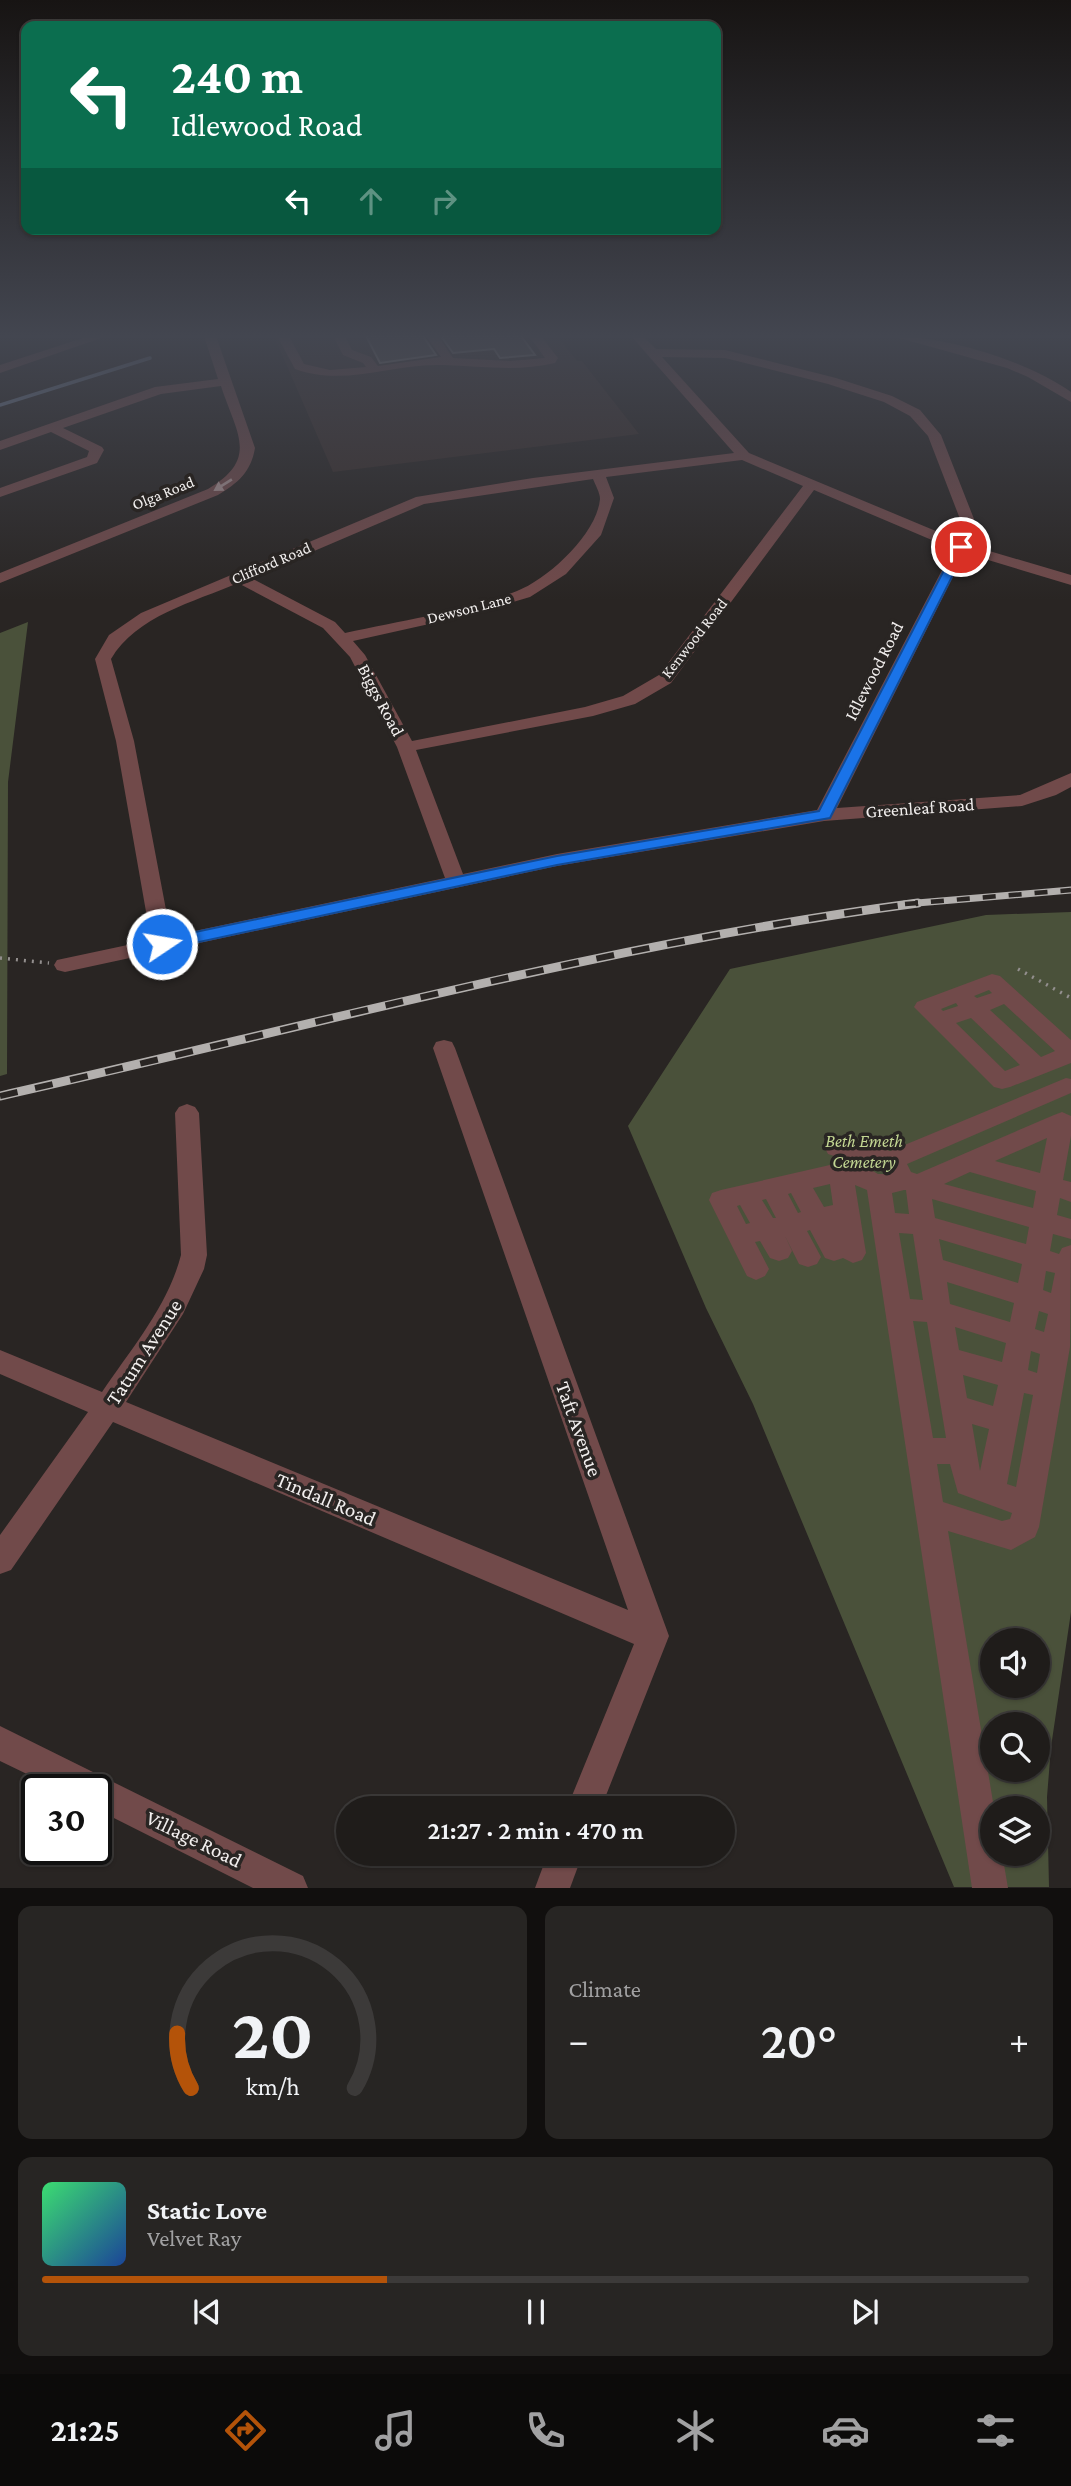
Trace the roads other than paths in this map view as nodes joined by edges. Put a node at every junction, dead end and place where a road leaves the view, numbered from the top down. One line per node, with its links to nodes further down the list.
1 (64, 424): 5 (street)
2 (240, 424): 13 (street, Olga Road, one-way to 13)
3 (715, 424): 7 (street)
4 (925, 424): 11 (street)
5 (53, 428): 6 (street); 10 (street)
6 (0, 446)
7 (744, 456): 8 (street, Clifford Road); 9 (street)
8 (598, 474): 12 (street, Clifford Road); 15 (street, Dewson Lane)
9 (811, 484): 11 (street); 16 (street, Kenwood Road)
10 (0, 493)
11 (961, 547): 14 (street); 18 (street, Idlewood Road)
12 (238, 577): 15 (street, Biggs Road); 20 (street, Clifford Road)
13 (0, 578)
14 (1071, 580)
15 (343, 638): 16 (street, Biggs Road)
16 (406, 747): 19 (street, Biggs Road)
17 (1071, 779): 18 (street, Greenleaf Road)
18 (824, 815): 19 (street, Greenleaf Road)
19 (456, 881): 20 (street, Greenleaf Road)
20 (162, 944): 21 (street, Greenleaf Road)
21 (65, 965)
22 (1045, 1029): 23 (street); 23 (street); 23 (street)
23 (1002, 1036): 24 (street); 24 (street); 24 (street); 26 (street)
24 (963, 1043)
25 (444, 1048): 66 (street, Taft Avenue)
26 (1064, 1091): 30 (street)
27 (187, 1113): 58 (street, Tatum Avenue)
28 (1064, 1155): 29 (street); 32 (street)
29 (967, 1163): 30 (street); 32 (street)
30 (872, 1169): 31 (street); 34 (street); 36 (street); 37 (street); 38 (street)
31 (785, 1185): 33 (street); 35 (street); 40 (street)
32 (1060, 1189): 36 (street)
33 (746, 1194): 40 (street); 41 (street)
34 (847, 1212): 35 (street); 35 (street)
35 (818, 1219): 40 (street)
36 (1043, 1221): 39 (street); 43 (street)
37 (884, 1222): 38 (street); 49 (street)
38 (924, 1225): 43 (street); 45 (street)
39 (1071, 1229)
40 (779, 1235): 41 (street); 42 (street)
41 (739, 1236): 46 (street)
42 (808, 1256)
43 (1036, 1258): 44 (street); 47 (street)
44 (1070, 1261): 48 (street)
45 (931, 1267): 47 (street); 50 (street)
46 (756, 1269)
47 (1029, 1296): 48 (street); 51 (street)
48 (1062, 1307): 52 (street)
49 (898, 1310): 50 (street); 60 (street)
50 (938, 1311): 51 (street); 53 (street)
51 (1021, 1336): 52 (street); 55 (street)
52 (1056, 1347): 56 (street)
53 (946, 1357): 55 (street); 57 (street)
54 (0, 1362): 58 (street, Tindall Road)
55 (1013, 1377): 56 (street); 59 (street)
56 (1049, 1388): 63 (street)
57 (955, 1406): 59 (street); 61 (street)
58 (108, 1408): 65 (street, Tatum Avenue); 66 (street, Tindall Road)
59 (1004, 1422): 62 (street)
60 (921, 1450): 61 (street); 64 (street)
61 (962, 1452): 62 (street)
62 (991, 1492): 63 (street)
63 (1028, 1505): 64 (street)
64 (931, 1513): 74 (street)
65 (0, 1560)
66 (653, 1636): 69 (street)
67 (0, 1743): 68 (street, Village Road)
68 (62, 1774)
69 (589, 1796)
70 (112, 1799): 72 (street, Village Road)
71 (561, 1866): 73 (street)
72 (291, 1888)
73 (552, 1888)
74 (990, 1888)

